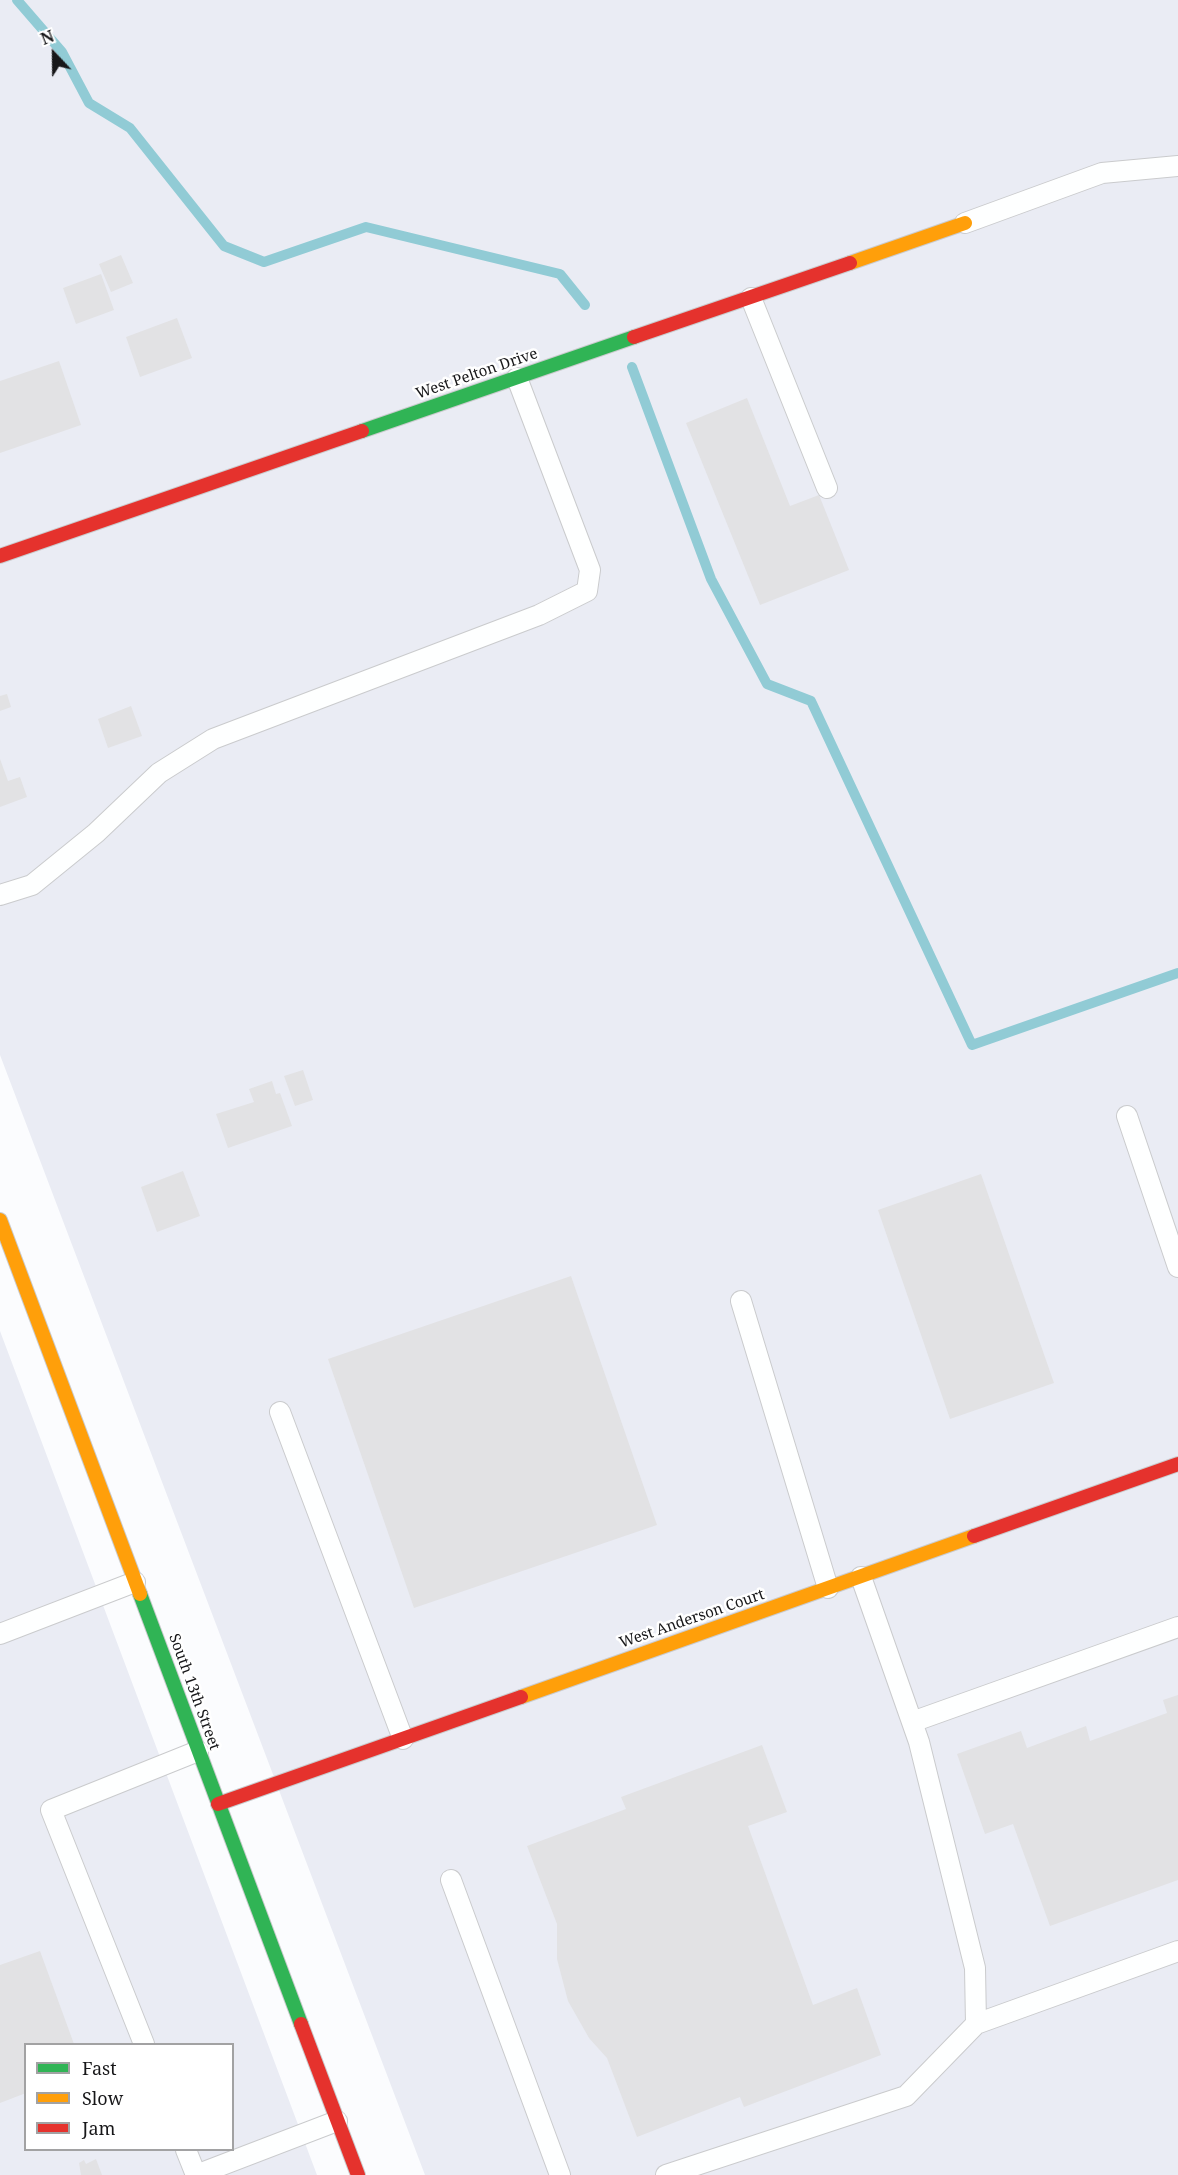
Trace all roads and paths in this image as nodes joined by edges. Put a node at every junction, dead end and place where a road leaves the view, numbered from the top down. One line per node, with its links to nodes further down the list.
1 (1178, 166): 2 (lane)
2 (965, 223): 3 (street, West Pelton Drive)
3 (751, 298): 4 (street, West Pelton Drive); 5 (lane)
4 (517, 378): 6 (street, West Pelton Drive); 7 (lane)
5 (827, 488)
6 (0, 556)
7 (0, 895)
8 (1127, 1116): 10 (lane)
9 (0, 1220): 15 (street, South 13th Street)
10 (1178, 1267)
11 (741, 1301): 16 (lane)
12 (280, 1412): 20 (lane)
13 (1178, 1464): 14 (street, West Anderson Court)
14 (861, 1577): 16 (street, West Anderson Court); 19 (lane)
15 (135, 1582): 18 (lane); 21 (street, South 13th Street)
16 (828, 1588): 20 (street, West Anderson Court)
17 (1178, 1627): 19 (lane)
18 (0, 1634)
19 (912, 1722): 25 (lane)
20 (403, 1738): 22 (street, West Anderson Court)
21 (198, 1751): 22 (street, South 13th Street); 26 (lane)
22 (218, 1804): 27 (street, South 13th Street)
23 (451, 1880): 30 (lane)
24 (1178, 1951): 25 (lane)
25 (975, 2024): 31 (lane)
26 (144, 2043)
27 (337, 2121): 28 (lane); 29 (street, South 13th Street)
28 (186, 2151)
29 (358, 2175)
30 (560, 2175)
31 (666, 2175)

